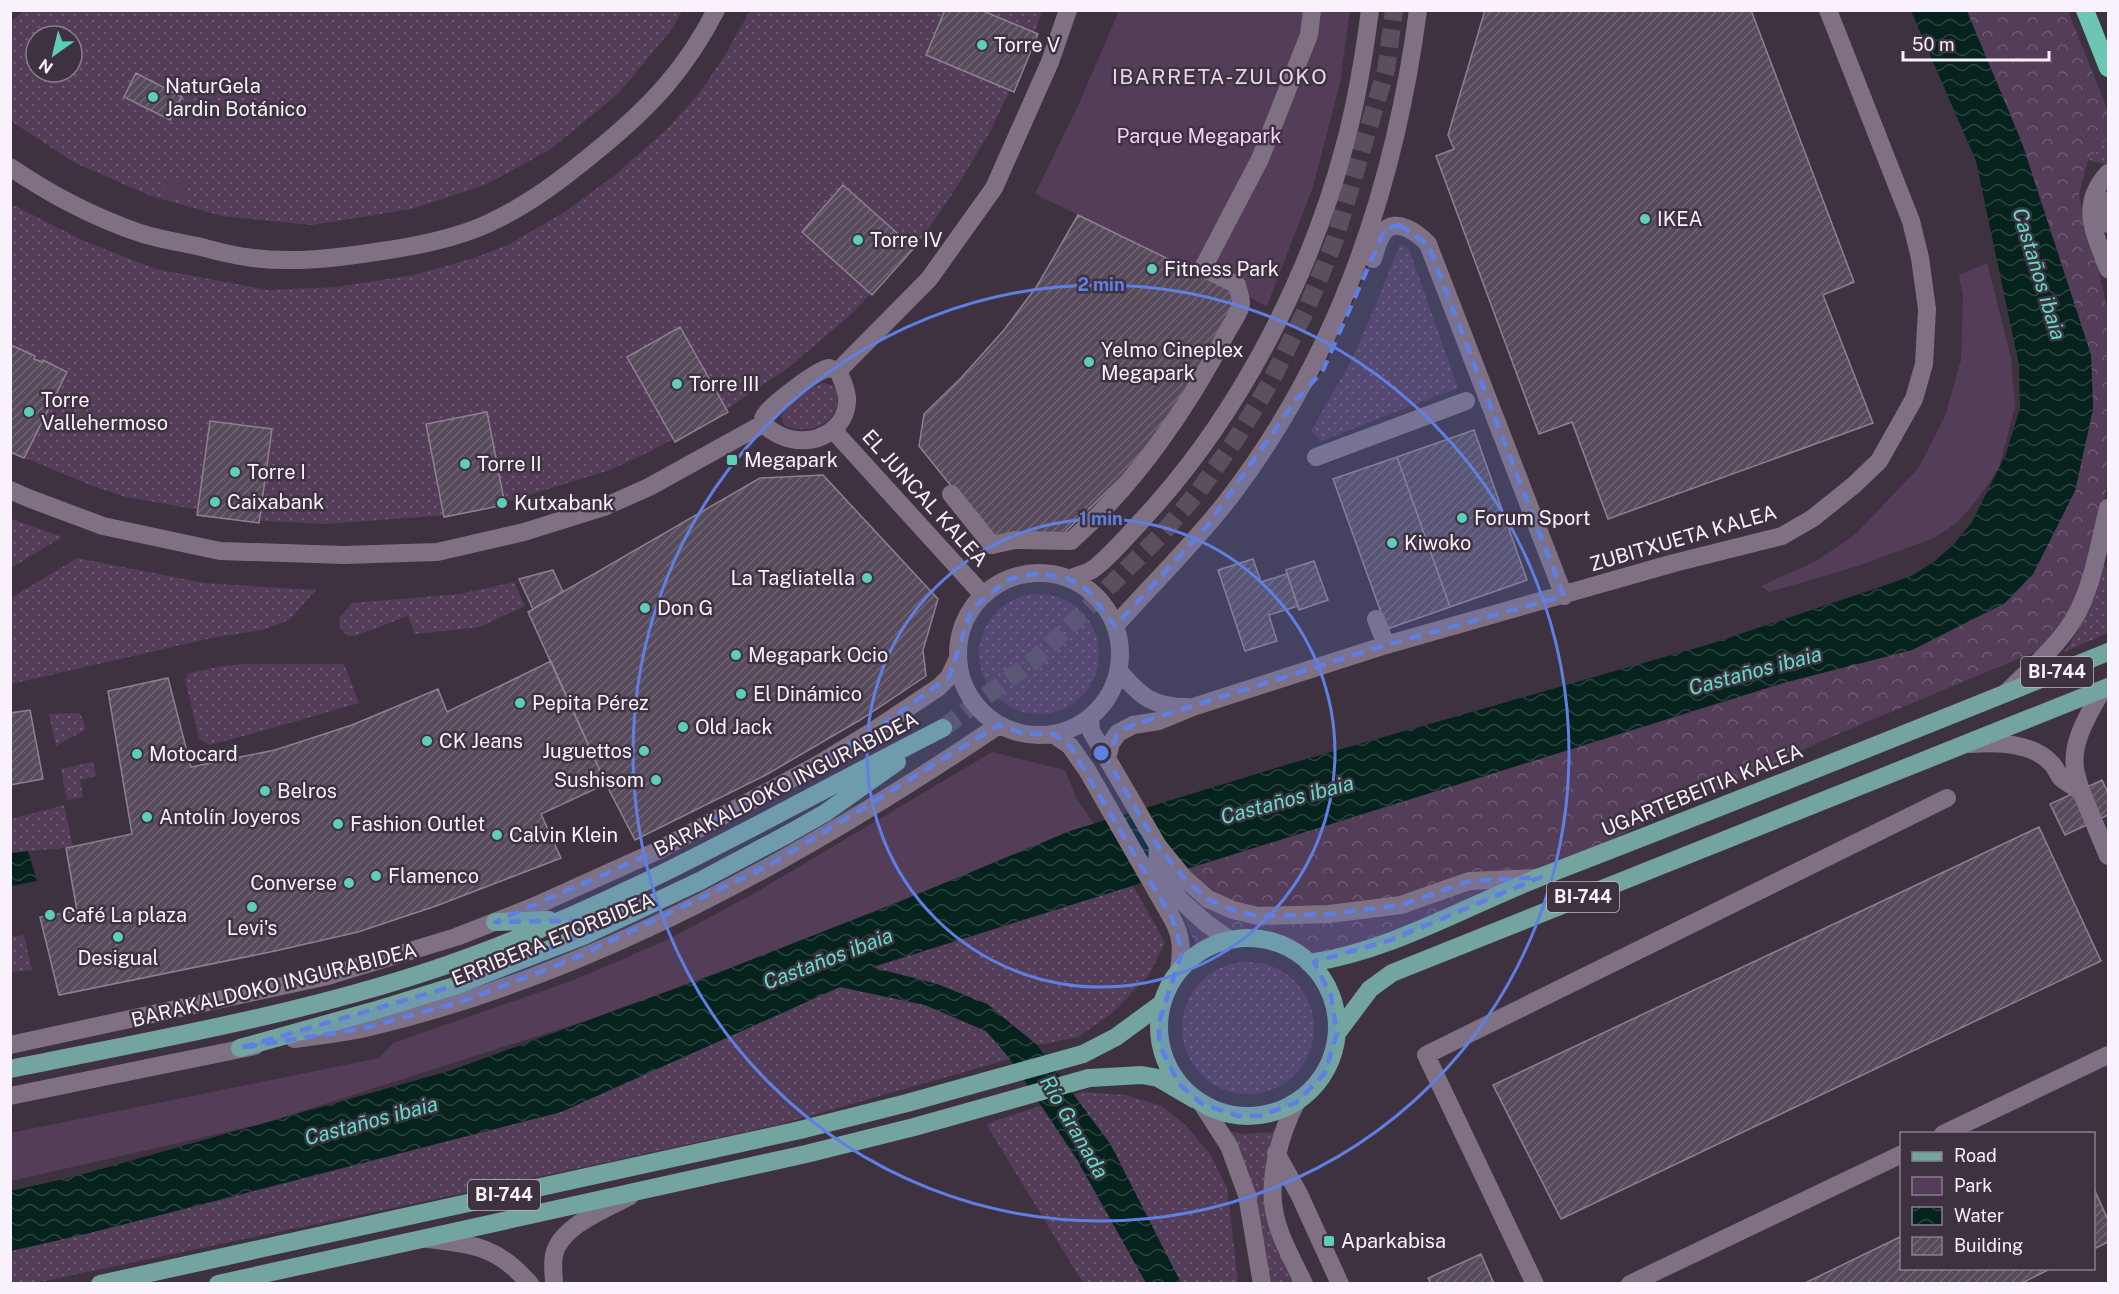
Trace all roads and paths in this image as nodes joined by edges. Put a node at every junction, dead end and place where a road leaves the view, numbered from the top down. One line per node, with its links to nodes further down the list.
1 (716, 10): 9 (street)
2 (1068, 10): 14 (street)
3 (1312, 10): 21 (street)
4 (1370, 10): 23 (street)
5 (1418, 10): 15 (street)
6 (1828, 10): 25 (street, ZUBITXUETA KALEA)
7 (2085, 10): 8 (highway)
8 (2109, 68)
9 (13, 173)
10 (2109, 173): 13 (street)
11 (2109, 201): 12 (street)
12 (2109, 224)
13 (2109, 269)
14 (838, 371): 17 (street); 18 (street)
15 (1295, 401): 25 (street); 27 (street)
16 (1466, 401): 19 (street)
17 (763, 424): 18 (street); 20 (street)
18 (833, 430): 24 (street, EL JUNCAL KALEA)
19 (1317, 457)
20 (10, 490)
21 (951, 494)
22 (2109, 508): 33 (street)
23 (1069, 579): 24 (street); 27 (street)
24 (983, 595): 30 (street)
25 (1564, 596): 28 (street, ZUBITXUETA KALEA)
26 (1376, 619): 28 (street)
27 (1115, 626): 31 (street)
28 (1386, 645): 34 (street, ZUBITXUETA KALEA)
29 (2109, 652): 33 (main road, UGARTEBEITIA KALEA / BI-744)
30 (958, 658): 36 (street); 46 (street, ERRIBERA ETORBIDEA)
31 (1119, 671): 34 (street, ZUBITXUETA KALEA); 35 (street)
32 (2105, 688): 38 (main road, BI-744); 40 (street)
33 (2006, 693): 44 (main road, UGARTEBEITIA KALEA / BI-744)
34 (1193, 707): 39 (street, ZUBITXUETA KALEA)
35 (1090, 718): 37 (street); 39 (street)
36 (999, 725): 37 (street); 53 (street, ERRIBERA ETORBIDEA)
37 (1053, 734): 49 (street)
38 (1962, 745): 40 (street); 51 (main road, BI-744)
39 (1107, 759): 42 (street)
40 (2081, 791): 43 (street)
41 (1947, 798): 71 (street)
42 (1158, 846): 44 (street); 47 (street)
43 (2108, 852)
44 (1540, 877): 48 (main road, UGARTEBEITIA KALEA / BI-744)
45 (563, 920): 46 (main road); 53 (main road, BARAKALDOKO INGURABIDEA); 55 (main road, BARAKALDOKO INGURABIDEA)
46 (495, 922): 52 (street, ERRIBERA ETORBIDEA)
47 (1230, 939): 48 (main road, BI-744); 49 (main road, BI-744)
48 (1309, 963): 51 (main road, BI-744)
49 (1179, 969): 50 (main road, BI-744)
50 (1161, 1004): 57 (main road, BI-744); 64 (main road, BI-744)
51 (1337, 1034): 58 (main road, BI-744)
52 (10, 1045)
53 (240, 1048): 56 (street, ERRIBERA ETORBIDEA)
54 (2109, 1054): 59 (street)
55 (10, 1069)
56 (10, 1096)
57 (1198, 1101): 58 (main road, BI-744); 62 (main road, BI-744); 68 (street)
58 (1296, 1103): 60 (street)
59 (1947, 1132)
60 (1276, 1153): 69 (street); 70 (street)
61 (1900, 1155): 72 (street)
62 (639, 1191): 63 (main road, BI-744); 67 (street)
63 (423, 1239): 65 (main road, BI-744); 66 (street)
64 (100, 1284)
65 (218, 1284)
66 (530, 1284)
67 (554, 1284)
68 (1262, 1284)
69 (1304, 1284)
70 (1340, 1284)
71 (1535, 1284)
72 (1630, 1284)

